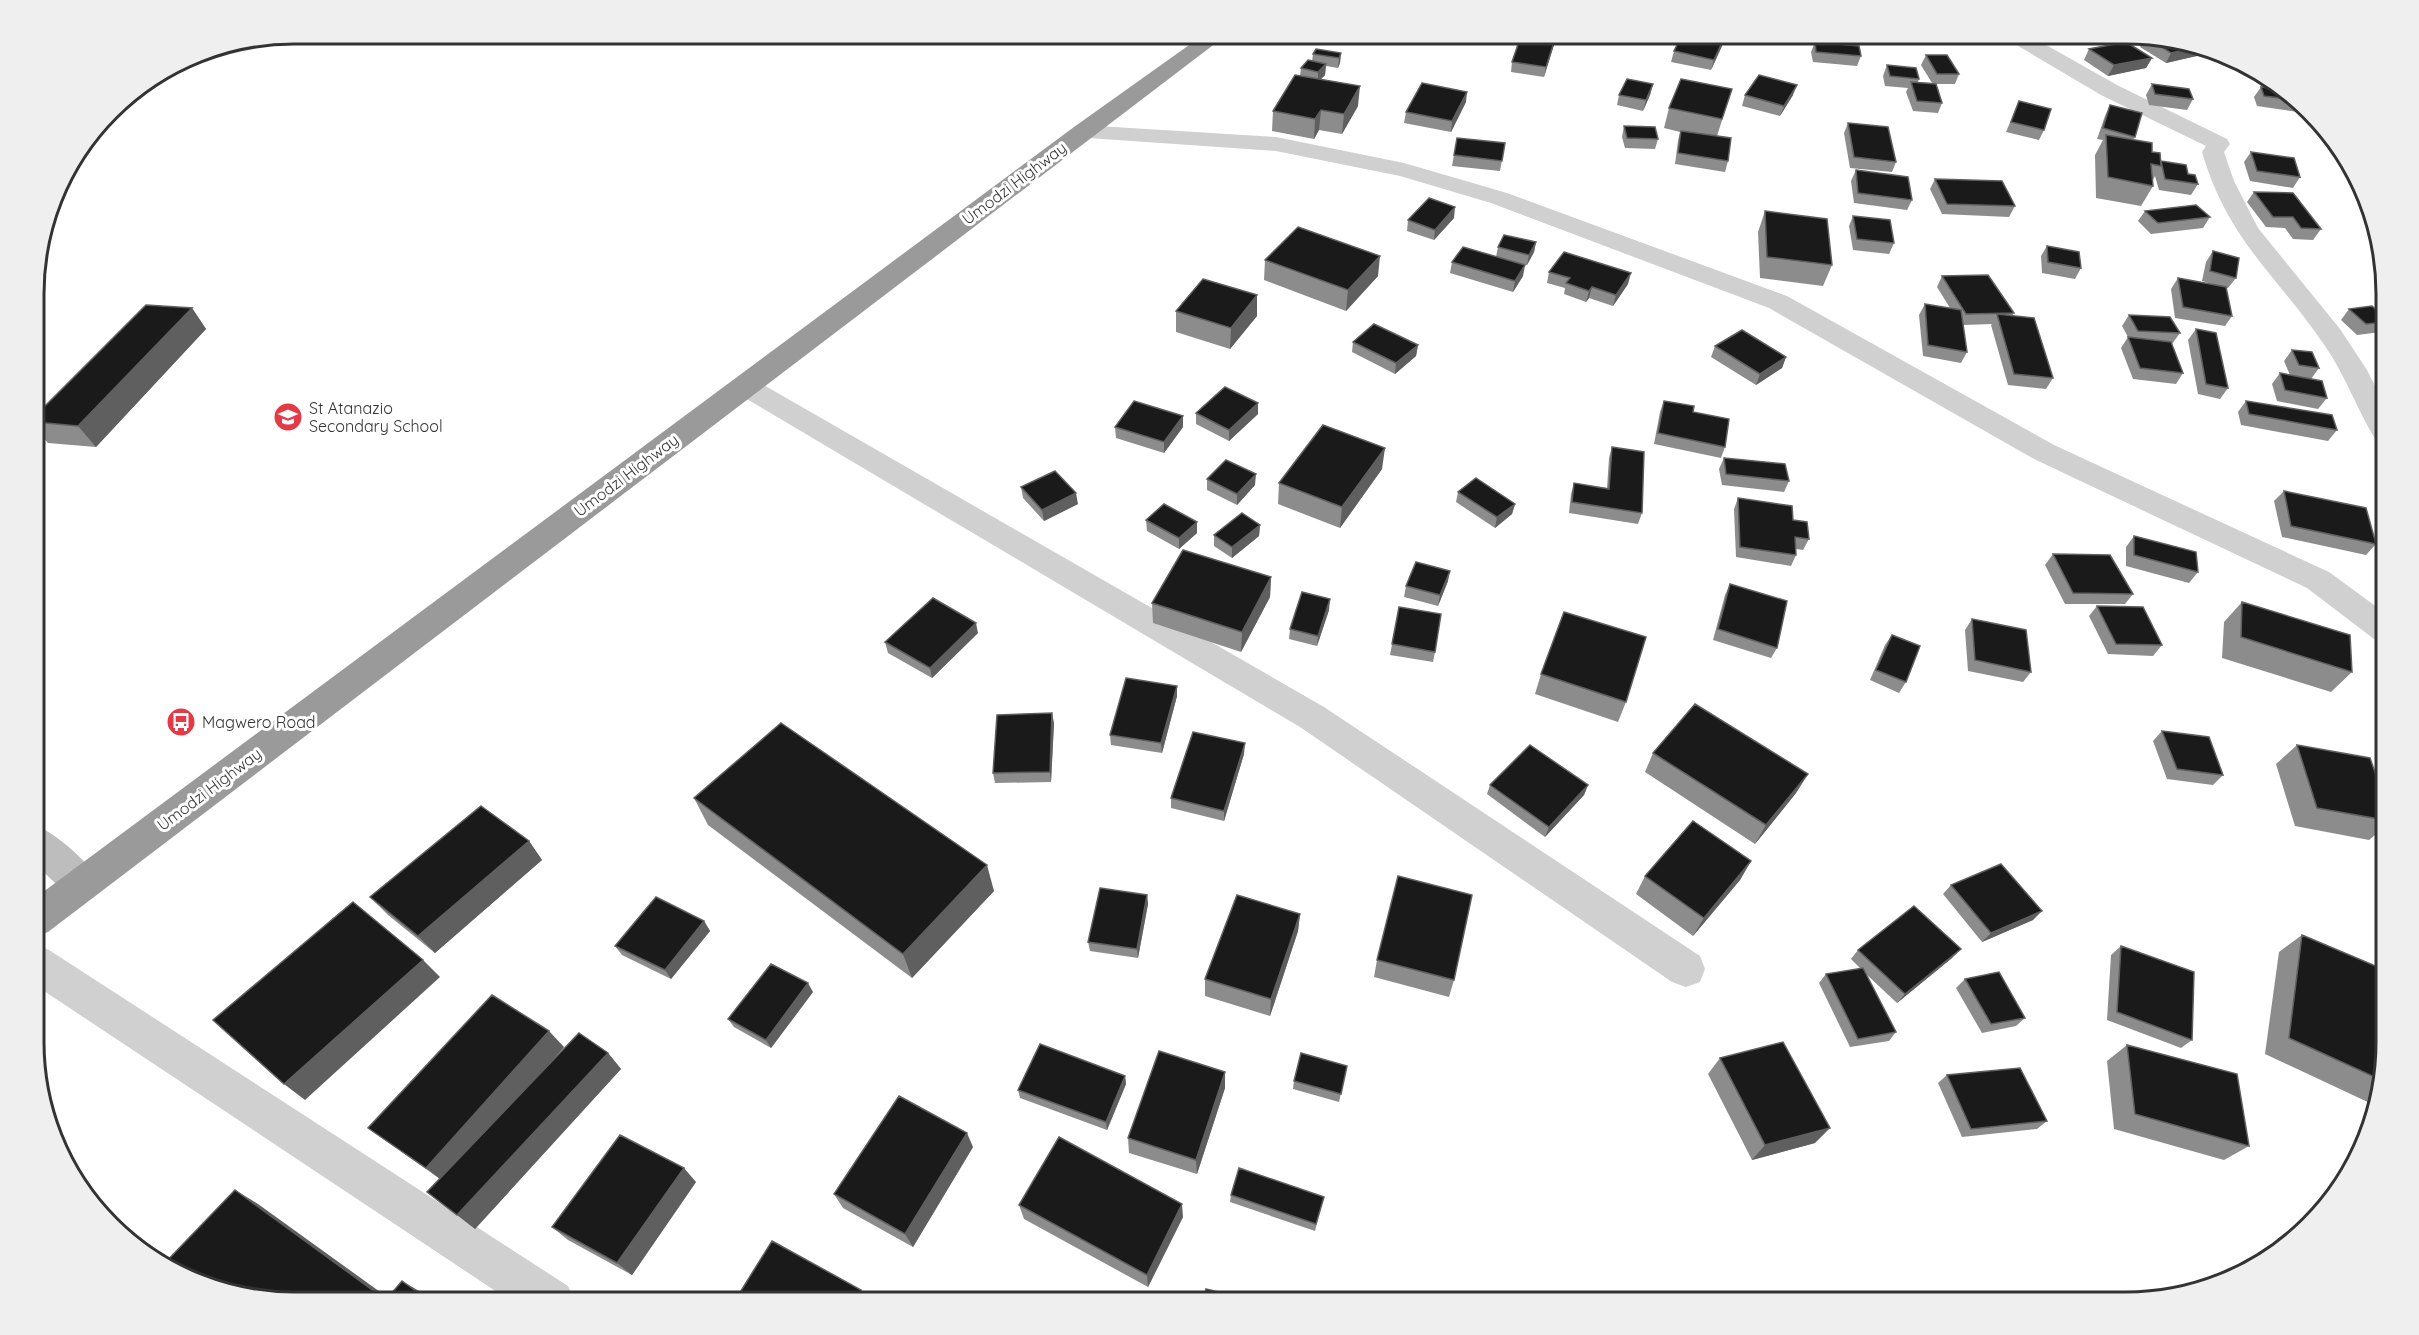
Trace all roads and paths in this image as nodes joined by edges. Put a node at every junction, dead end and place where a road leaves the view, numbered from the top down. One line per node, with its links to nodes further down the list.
1 (1204, 44): 3 (highway, Umodzi Highway)
2 (2029, 44): 5 (street)
3 (1082, 132): 4 (highway, Umodzi Highway); 6 (street)
4 (745, 386): 8 (highway, Umodzi Highway); 11 (street)
5 (2376, 416)
6 (2376, 623)
7 (44, 849): 8 (street)
8 (82, 884): 9 (highway, Umodzi Highway)
9 (44, 913)
10 (44, 969): 12 (street)
11 (1686, 969)
12 (537, 1292)

